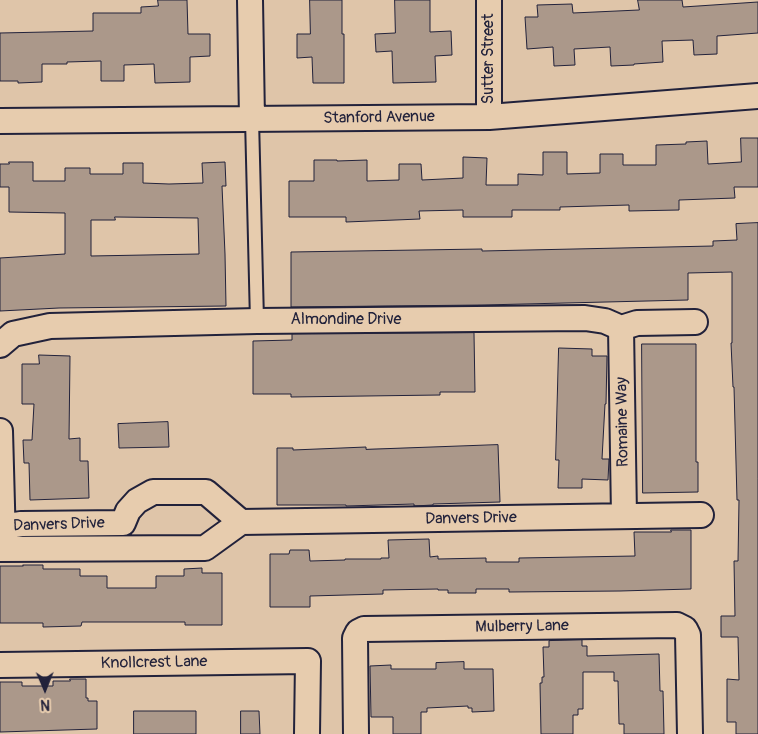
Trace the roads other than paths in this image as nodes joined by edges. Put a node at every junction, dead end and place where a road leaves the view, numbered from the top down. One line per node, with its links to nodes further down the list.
1 (250, 0): 5 (street)
2 (489, 0): 4 (street, Sutter Street)
3 (758, 96): 4 (street, Stanford Avenue)
4 (489, 117): 5 (street, Stanford Avenue)
5 (252, 119): 6 (street, Stanford Avenue); 7 (lane)
6 (0, 121)
7 (257, 321): 9 (street, Almondine Drive); 10 (street, Almondine Drive)
8 (695, 322): 9 (street)
9 (621, 328): 13 (street, Romaine Way)
10 (0, 345)
11 (0, 431): 16 (street)
12 (701, 515): 13 (street, Danvers Drive)
13 (624, 516): 14 (street, Danvers Drive)
14 (241, 522): 15 (street, Danvers Drive); 17 (street, Danvers Drive)
15 (123, 523): 16 (street, Danvers Drive); 17 (street)
16 (1, 538): 17 (street, Danvers Drive)
17 (123, 548)
18 (0, 665): 19 (street, Knollcrest Lane)
19 (307, 734)
20 (356, 734): 21 (street, Mulberry Lane)
21 (690, 734)

